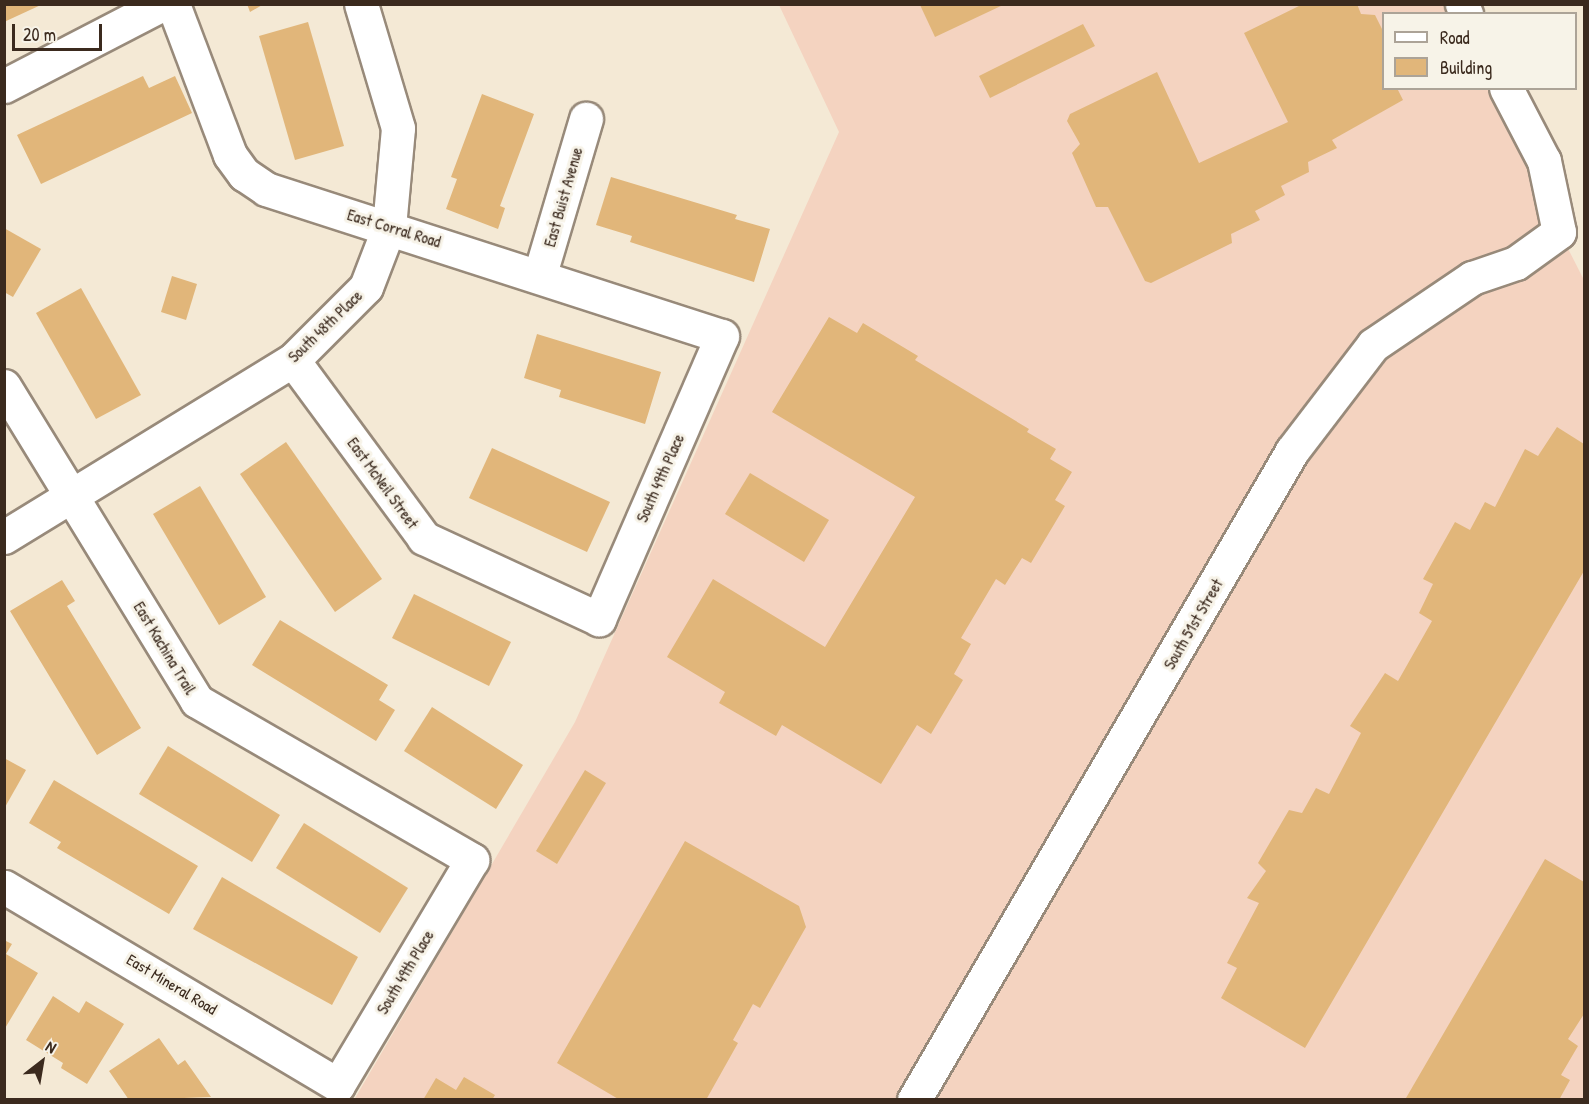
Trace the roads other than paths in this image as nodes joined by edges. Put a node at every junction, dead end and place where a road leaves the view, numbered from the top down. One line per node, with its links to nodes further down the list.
1 (162, 4): 4 (street)
2 (172, 4): 7 (street, East Corral Road)
3 (361, 4): 7 (street, South 48th Place)
4 (4, 86)
5 (1507, 90): 18 (street, South 51st Street)
6 (586, 119): 8 (street, East Buist Avenue)
7 (389, 227): 8 (street, East Corral Road); 10 (street, South 48th Place)
8 (540, 274): 9 (street, East Corral Road)
9 (722, 336): 14 (street, South 49th Place)
10 (292, 360): 12 (street, South 48th Place); 14 (street, East McNeil Street)
11 (4, 386): 12 (street, East Kachina Trail)
12 (71, 494): 13 (street, South 48th Place); 15 (street, East Kachina Trail)
13 (4, 537)
14 (599, 619)
15 (472, 860): 17 (street, South 49th Place)
16 (4, 887): 17 (street, East Mineral Road)
17 (338, 1085)
18 (915, 1100)

